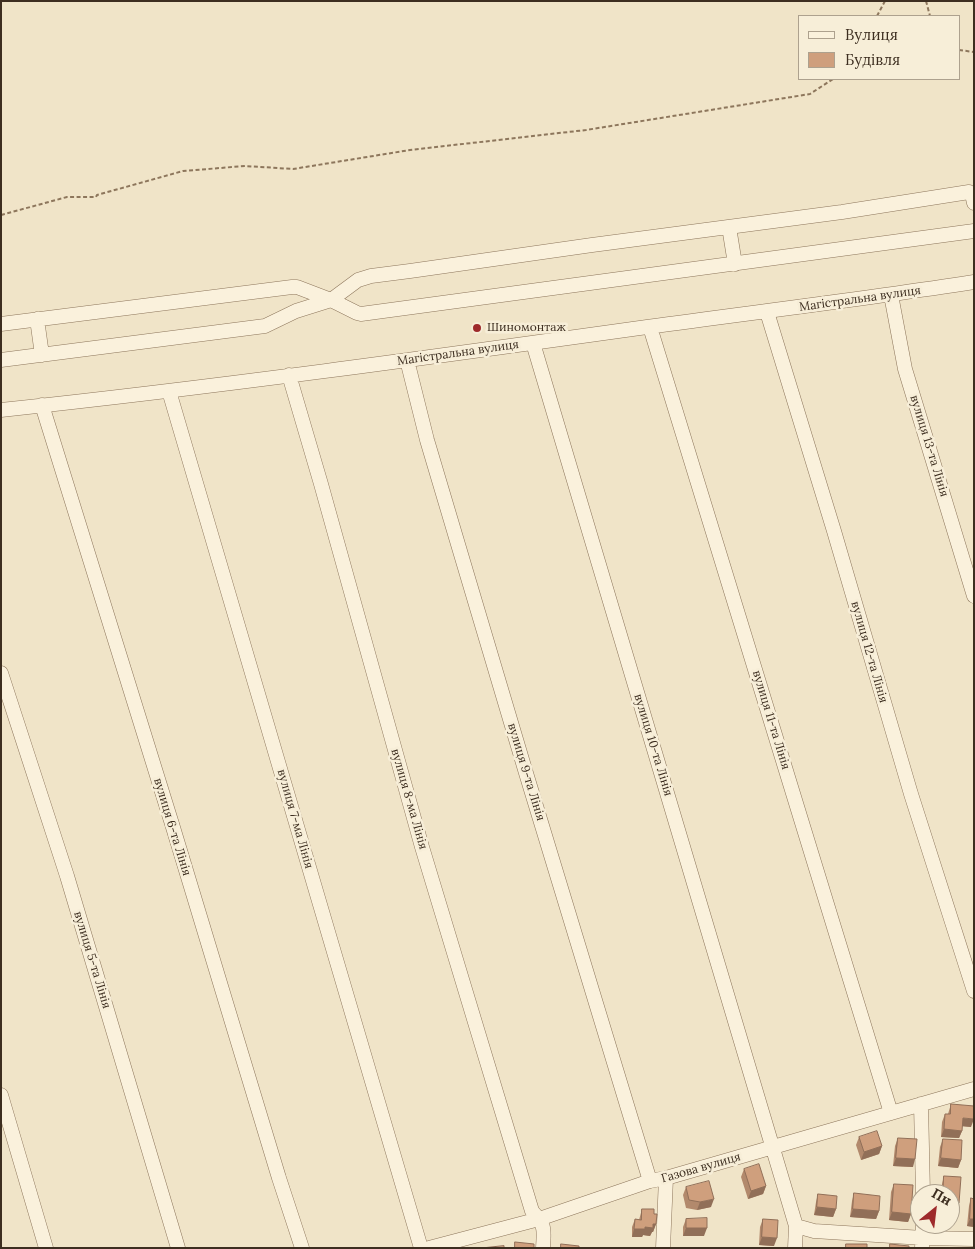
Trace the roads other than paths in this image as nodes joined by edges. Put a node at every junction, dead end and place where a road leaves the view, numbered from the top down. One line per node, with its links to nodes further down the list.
1 (974, 203): 2 (street)
2 (729, 227): 4 (street); 7 (street)
3 (974, 231): 4 (street)
4 (735, 264): 7 (street)
5 (974, 282): 6 (street, Магістральна вулиця)
6 (891, 295): 8 (street, Магістральна вулиця); 20 (street, вулиця 13-та Лінія)
7 (331, 300): 9 (street); 13 (street)
8 (767, 312): 11 (street, Магістральна вулиця); 22 (street, вулиця 12-та Лінія)
9 (38, 319): 10 (street); 13 (street)
10 (1, 324)
11 (650, 326): 12 (street, Магістральна вулиця); 26 (street, вулиця 11-та Лінія)
12 (533, 343): 15 (street, Магістральна вулиця); 27 (street, вулиця 10-та Лінія)
13 (42, 355): 14 (street)
14 (1, 360)
15 (407, 360): 16 (street, Магістральна вулиця); 29 (street, вулиця 9-та Лінія)
16 (289, 375): 17 (street, Магістральна вулиця); 31 (street, вулиця 8-ма Лінія)
17 (169, 391): 18 (street, Магістральна вулиця); 38 (street, вулиця 7-ма Лінія)
18 (42, 405): 19 (street, Магістральна вулиця); 37 (street, вулиця 6-та Лінія)
19 (1, 410)
20 (974, 596)
21 (1, 673): 36 (street, вулиця 5-та Лінія)
22 (974, 992)
23 (974, 1089): 25 (street, Газова вулиця)
24 (1, 1095): 35 (street)
25 (922, 1104): 26 (street, Газова вулиця); 30 (street)
26 (891, 1113): 27 (street, Газова вулиця)
27 (774, 1147): 28 (street, Газова вулиця); 32 (street, вулиця 10-та Лінія)
28 (666, 1178): 29 (street, Газова вулиця); 41 (street)
29 (650, 1181): 31 (street, Газова вулиця)
30 (923, 1184)
31 (539, 1219): 39 (street, Газова вулиця); 40 (street, вулиця 8-ма Лінія)
32 (796, 1226): 33 (street); 42 (street, вулиця 10-та Лінія)
33 (923, 1237): 34 (street)
34 (974, 1239)
35 (46, 1248)
36 (178, 1248)
37 (302, 1248)
38 (421, 1248)
39 (429, 1248)
40 (542, 1248)
41 (662, 1248)
42 (795, 1248)

